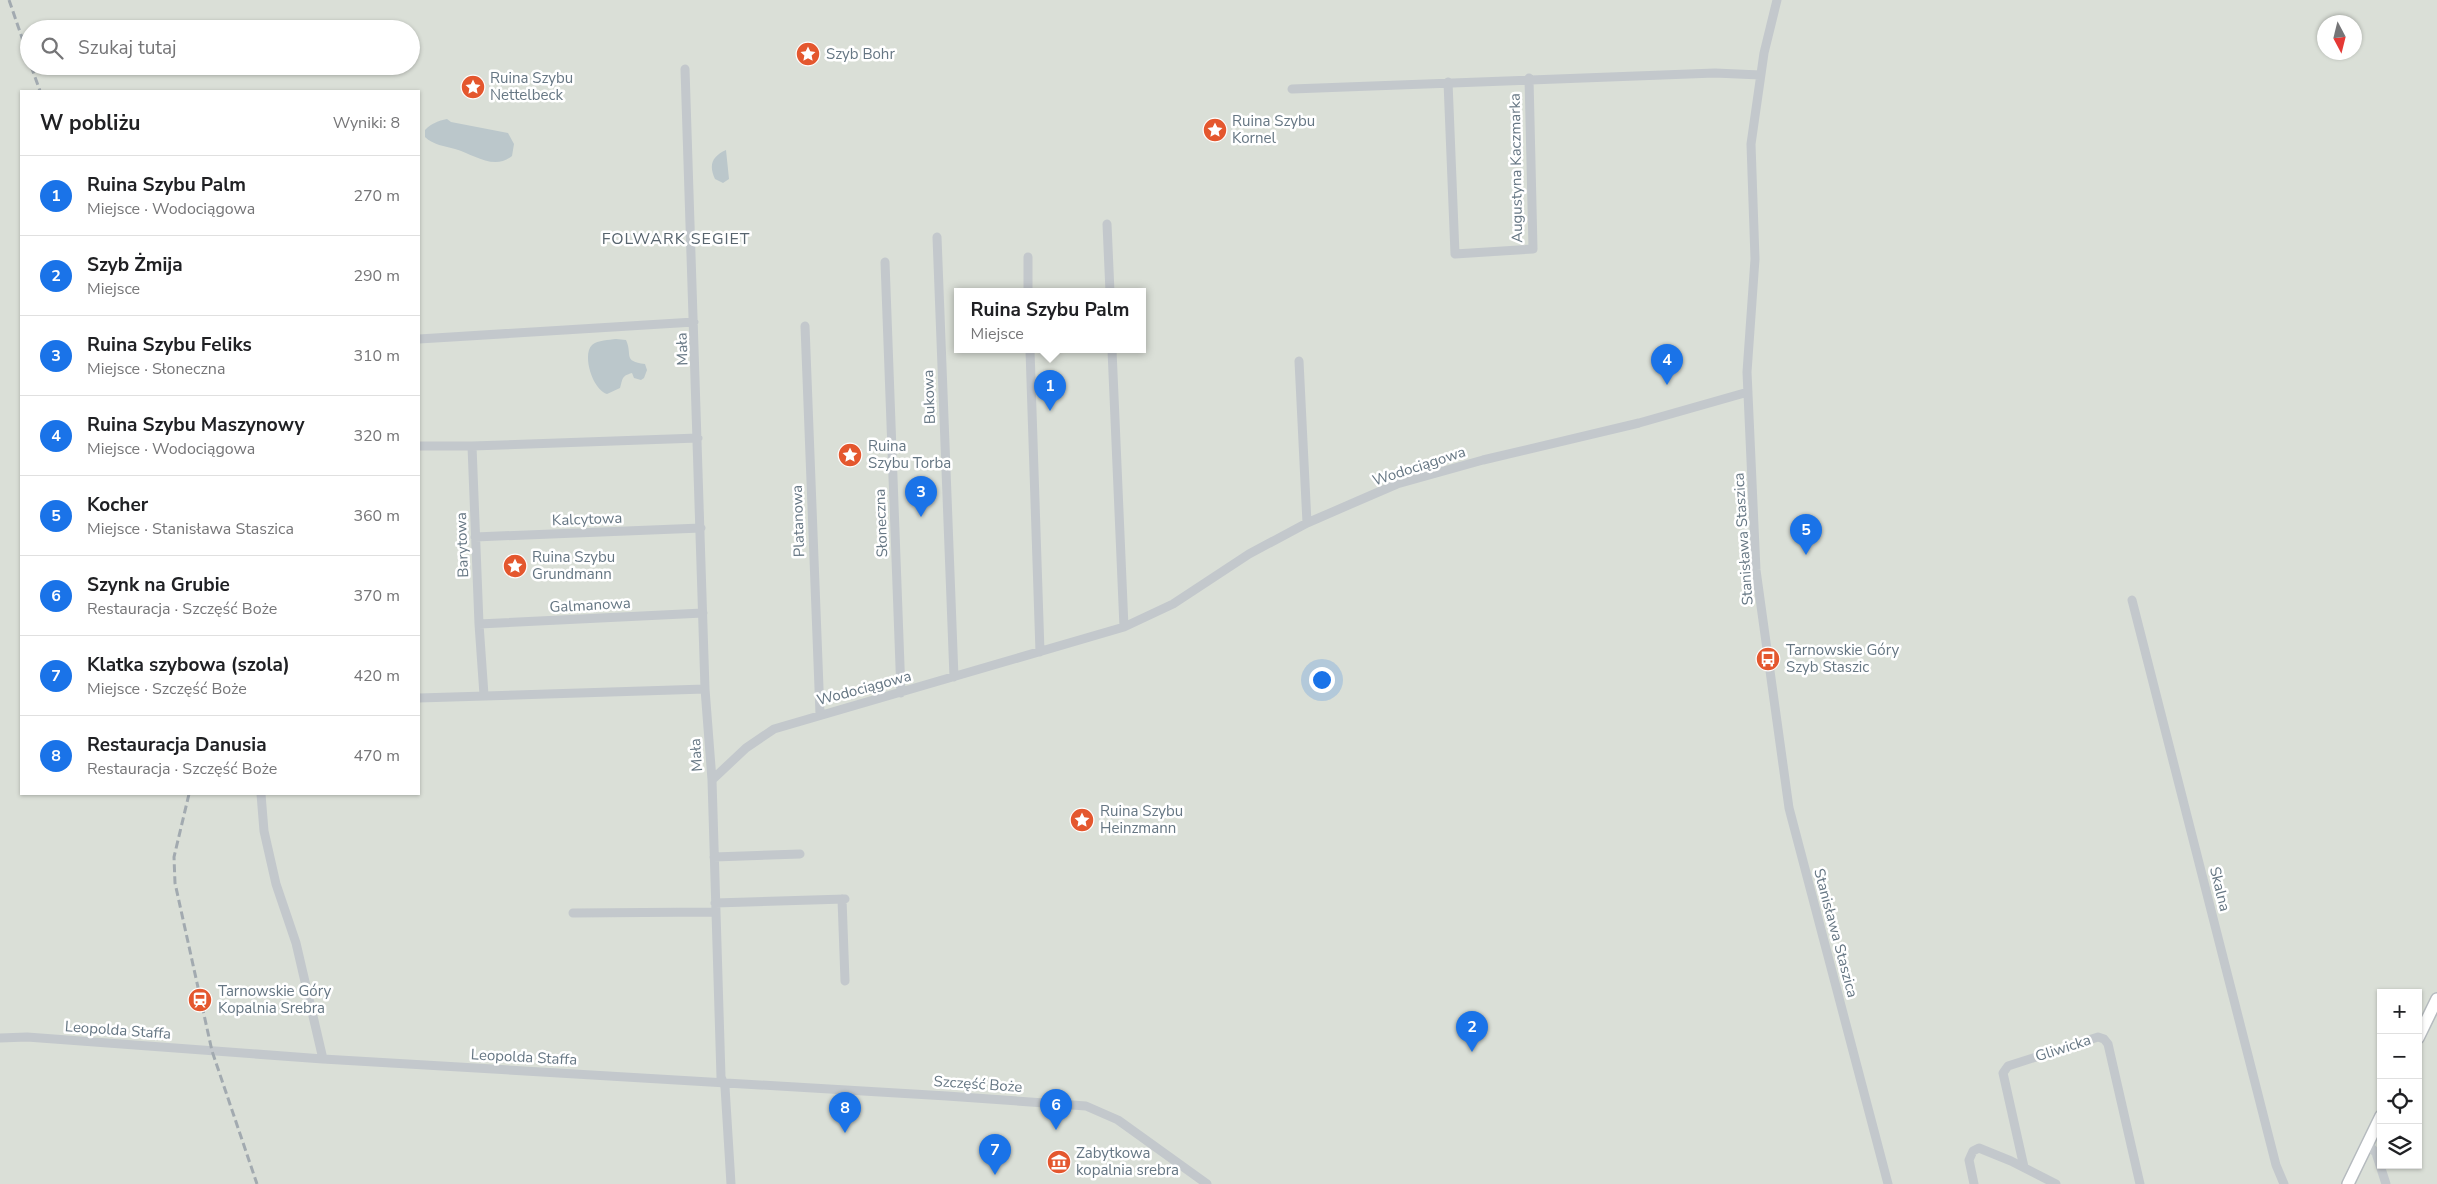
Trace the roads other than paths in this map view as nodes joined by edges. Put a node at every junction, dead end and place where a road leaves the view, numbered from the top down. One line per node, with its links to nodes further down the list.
1 (1777, 0): 3 (street, Stanisława Staszica)
2 (686, 69): 13 (street, Mała)
3 (1760, 75): 4 (street, Augustyna Kaczmarka); 19 (street, Stanisława Staszica)
4 (1529, 78): 5 (street, Augustyna Kaczmarka); 5 (street, Augustyna Kaczmarka)
5 (1448, 82): 6 (street, Augustyna Kaczmarka)
6 (1292, 89)
7 (1107, 224): 12 (street)
8 (937, 236): 31 (street, Bukowa)
9 (1028, 257): 11 (street)
10 (885, 262): 33 (street, Słoneczna)
11 (1028, 288)
12 (1110, 288)
13 (694, 322): 15 (street, Mała); 20 (street, Mała)
14 (805, 326): 36 (street, Platanowa)
15 (420, 339)
16 (1030, 353): 30 (street)
17 (1112, 353): 29 (street)
18 (1299, 361): 23 (street)
19 (1748, 392): 23 (street, Wodociągowa); 54 (street, Stanisława Staszica)
20 (698, 438): 22 (street); 24 (street, Mała)
21 (420, 446): 22 (street)
22 (472, 446): 25 (street, Barytowa)
23 (1307, 523): 29 (street, Wodociągowa)
24 (701, 528): 25 (street, Kalcytowa); 27 (street, Mała)
25 (475, 537): 28 (street, Barytowa)
26 (2132, 600): 58 (street, Skalna)
27 (703, 613): 28 (street, Galmanowa); 32 (street, Mała)
28 (479, 624): 34 (street, Barytowa)
29 (1124, 627): 30 (street, Wodociągowa)
30 (1040, 652): 31 (street, Wodociągowa)
31 (954, 677): 33 (street, Wodociągowa)
32 (705, 689): 34 (street); 37 (street, Mała)
33 (901, 693): 36 (street, Wodociągowa)
34 (484, 695): 35 (street)
35 (420, 698)
36 (820, 714): 37 (street, Wodociągowa)
37 (712, 780): 40 (street, Mała)
38 (261, 795): 47 (street)
39 (800, 854): 40 (street)
40 (714, 857): 41 (street, Mała)
41 (715, 908): 42 (street); 43 (street); 48 (street, Mała)
42 (573, 913)
43 (845, 981)
44 (2437, 999): 45 (main road)
45 (2420, 1034)
46 (0, 1038): 47 (street, Leopolda Staffa)
47 (323, 1059): 48 (street, Leopolda Staffa)
48 (723, 1082): 52 (street, Mała); 53 (street, Szczęść Boże)
49 (2377, 1124): 50 (main road)
50 (2367, 1143): 59 (main road); 60 (street)
51 (2024, 1167): 55 (street); 56 (street); 57 (street, Gliwicka)
52 (731, 1184)
53 (1207, 1184)
54 (1888, 1184)
55 (1974, 1184)
56 (2056, 1184)
57 (2140, 1184)
58 (2284, 1184)
59 (2348, 1184)
60 (2386, 1184)

